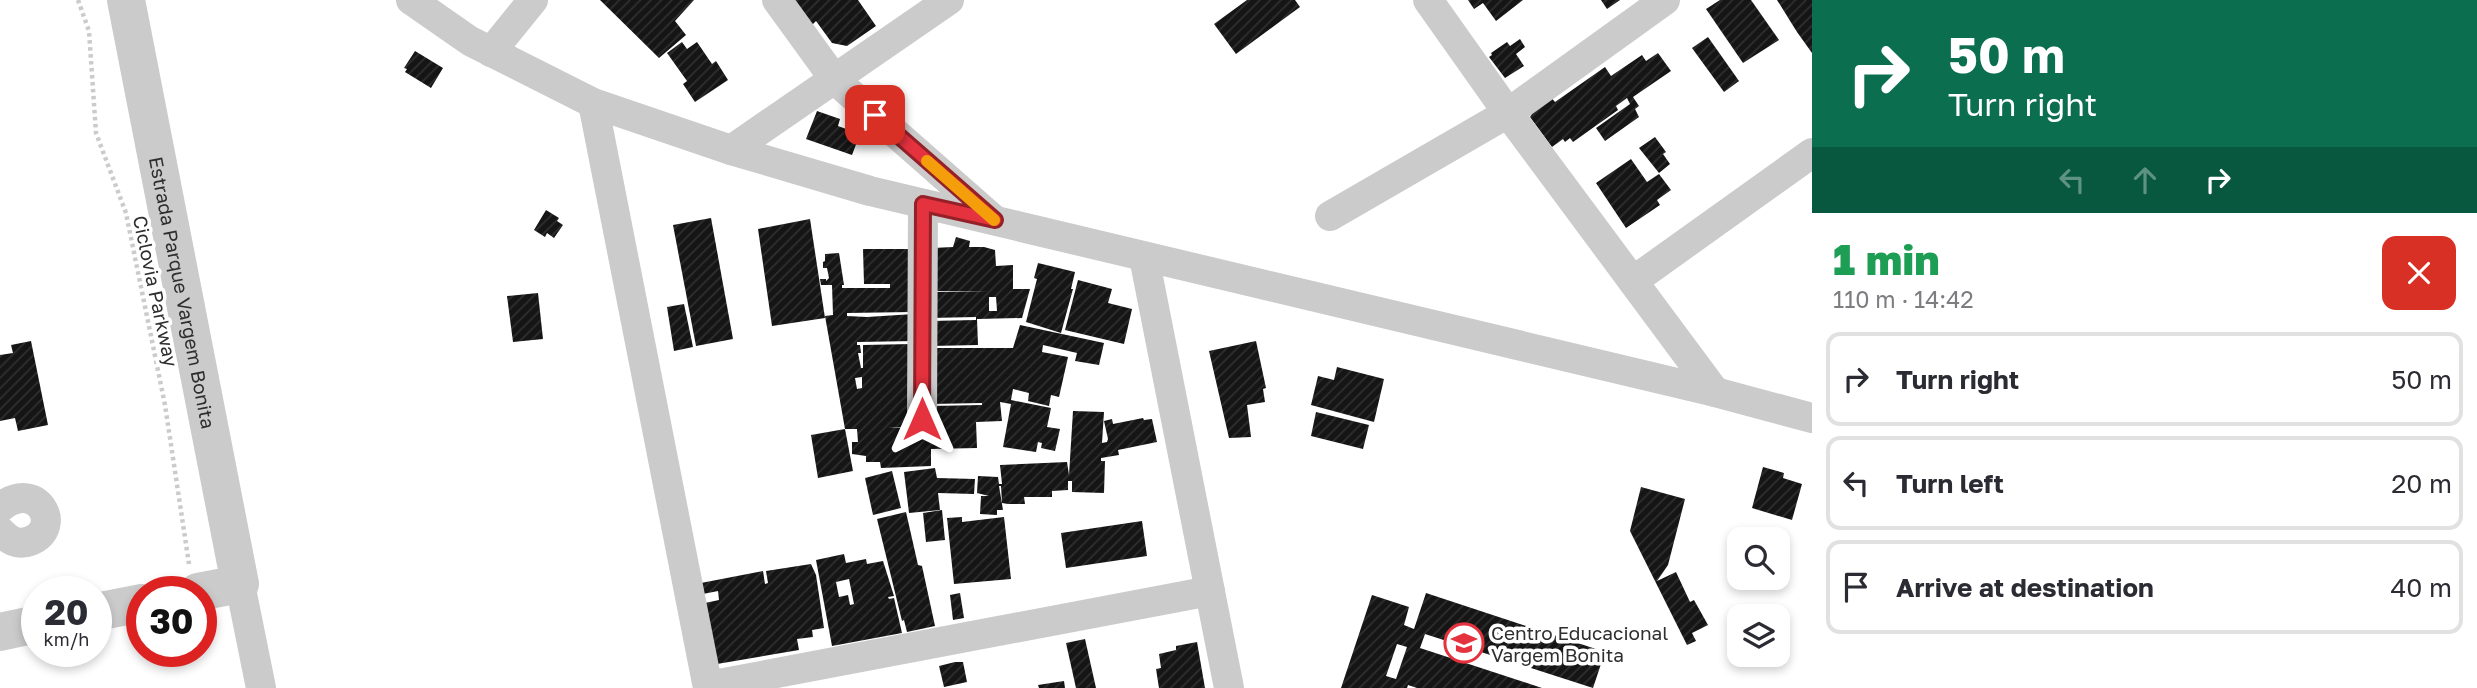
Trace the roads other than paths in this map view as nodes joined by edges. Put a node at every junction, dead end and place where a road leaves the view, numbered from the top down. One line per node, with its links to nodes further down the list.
1 (126, 0): 25 (street, Estrada Parque Vargem Bonita)
2 (411, 0): 8 (street)
3 (533, 0): 8 (street)
4 (777, 0): 9 (street)
5 (949, 0): 9 (street)
6 (1429, 0): 11 (street)
7 (1665, 0): 11 (street)
8 (491, 52): 10 (street)
9 (835, 80): 12 (street); 16 (street)
10 (593, 103): 12 (street); 29 (street)
11 (1508, 113): 15 (street); 18 (street)
12 (731, 150): 14 (street)
13 (1812, 153): 18 (street)
14 (923, 204): 16 (street); 20 (street)
15 (1330, 216)
16 (995, 220): 17 (street)
17 (1144, 257): 19 (street); 26 (street)
18 (1633, 281): 19 (street)
19 (1715, 392): 21 (street)
20 (922, 419)
21 (1811, 419)
22 (0, 508): 23 (street)
23 (0, 531)
24 (217, 581): 25 (street)
25 (240, 584): 30 (street)
26 (1210, 591): 29 (street); 31 (street)
27 (21, 627): 28 (street)
28 (0, 632)
29 (708, 687)
30 (261, 688)
31 (1229, 688)

